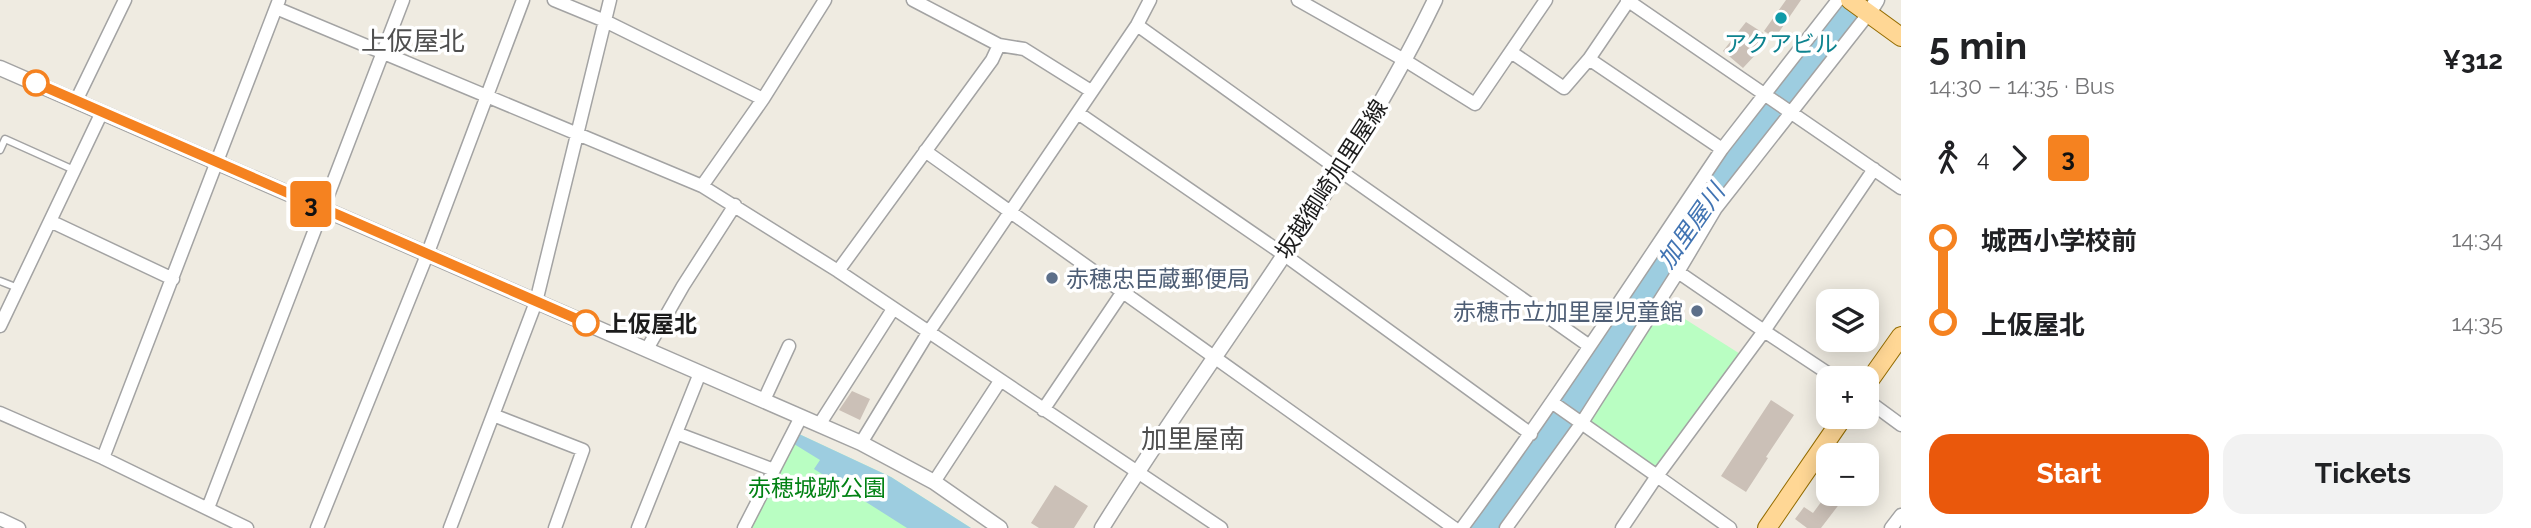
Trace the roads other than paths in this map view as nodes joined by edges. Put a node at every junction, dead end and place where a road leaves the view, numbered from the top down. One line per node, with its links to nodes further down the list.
1 (125, 0): 30 (street)
2 (403, 0): 22 (street)
3 (523, 0): 28 (street)
4 (554, 0): 17 (street)
5 (610, 0): 17 (street)
6 (825, 0): 29 (street)
7 (913, 0): 20 (street)
8 (1150, 0): 18 (street)
9 (1298, 0): 24 (street)
10 (1435, 0): 24 (street, 坂越御崎加里屋線)
11 (1546, 0): 21 (street)
12 (1628, 0): 23 (street); 27 (street)
13 (1838, 0): 27 (street)
14 (1850, 0): 16 (main road)
15 (277, 4): 22 (street); 38 (street)
16 (1873, 7): 19 (main road); 33 (street)
17 (605, 21): 29 (street); 34 (street)
18 (1137, 24): 26 (street); 41 (street)
19 (1901, 37)
20 (999, 45): 26 (street); 37 (street)
21 (1511, 52): 23 (street); 24 (street)
22 (383, 53): 28 (street); 45 (street)
23 (1589, 59): 35 (street)
24 (1406, 61): 41 (street, 坂越御崎加里屋線)
25 (0, 68): 30 (street)
26 (1091, 91): 32 (street)
27 (1766, 94): 33 (street); 35 (street)
28 (485, 96): 34 (street); 49 (street)
29 (763, 99): 42 (street)
30 (76, 101): 31 (street)
31 (102, 112): 38 (street); 40 (street)
32 (1078, 113): 46 (street); 48 (street)
33 (1791, 113): 39 (street); 51 (street)
34 (577, 135): 42 (street); 56 (street)
35 (1722, 149): 63 (street)
36 (0, 150): 40 (lane)
37 (925, 151): 46 (street); 50 (street)
38 (218, 162): 45 (street); 52 (street)
39 (1874, 169): 43 (street); 59 (street)
40 (74, 170): 47 (street)
41 (1339, 170): 48 (street, 坂越御崎加里屋線); 63 (street)
42 (702, 186): 44 (street)
43 (1901, 188)
44 (735, 205): 50 (street); 64 (street)
45 (322, 209): 49 (street); 89 (street)
46 (1010, 213): 55 (street); 60 (street)
47 (50, 221): 52 (street); 54 (street)
48 (1283, 254): 65 (street, 坂越御崎加里屋線); 82 (street)
49 (427, 255): 56 (street); 94 (street)
50 (838, 271): 57 (street)
51 (1678, 272): 59 (street); 77 (street)
52 (173, 279): 84 (street)
53 (0, 281): 54 (lane)
54 (18, 288): 58 (street)
55 (1122, 293): 65 (street); 73 (street)
56 (536, 302): 64 (street); 75 (street)
57 (893, 309): 60 (street); 78 (street)
58 (0, 326)
59 (1764, 331): 66 (street); 87 (street)
60 (928, 333): 69 (street); 83 (street)
61 (1901, 336): 67 (main road)
62 (789, 345): 70 (street)
63 (1588, 345): 71 (street)
64 (647, 349): 68 (street)
65 (1214, 358): 86 (street, 坂越御崎加里屋線); 102 (street)
66 (1817, 366)
67 (1879, 367)
68 (700, 373): 70 (street); 81 (street)
69 (1000, 381): 73 (street); 88 (street)
70 (764, 400): 76 (street)
71 (1553, 403): 77 (street); 82 (street)
72 (1879, 409): 79 (street)
73 (1044, 410): 86 (street)
74 (0, 413): 84 (street)
75 (493, 415): 95 (street); 96 (street)
76 (801, 417): 78 (street); 85 (street)
77 (1581, 424): 87 (street); 104 (street)
78 (819, 425): 83 (street)
79 (1901, 425)
80 (1835, 429): 107 (main road)
81 (677, 433): 85 (street); 97 (street)
82 (1531, 434): 103 (street)
83 (861, 443): 88 (street)
84 (103, 458): 89 (street)
85 (774, 470): 98 (street)
86 (1137, 471): 100 (street, 坂越御崎加里屋線); 101 (street)
87 (1657, 476): 105 (street); 106 (street)
88 (934, 482): 99 (street)
89 (208, 508): 93 (street)
90 (1901, 515): 108 (street)
91 (0, 519): 92 (street)
92 (19, 528)
93 (247, 528)
94 (317, 528)
95 (450, 528)
96 (555, 528)
97 (638, 528)
98 (744, 528)
99 (1000, 528)
100 (1102, 528)
101 (1220, 528)
102 (1454, 528)
103 (1462, 528)
104 (1506, 528)
105 (1622, 528)
106 (1730, 528)
107 (1767, 528)
108 (1891, 528)

